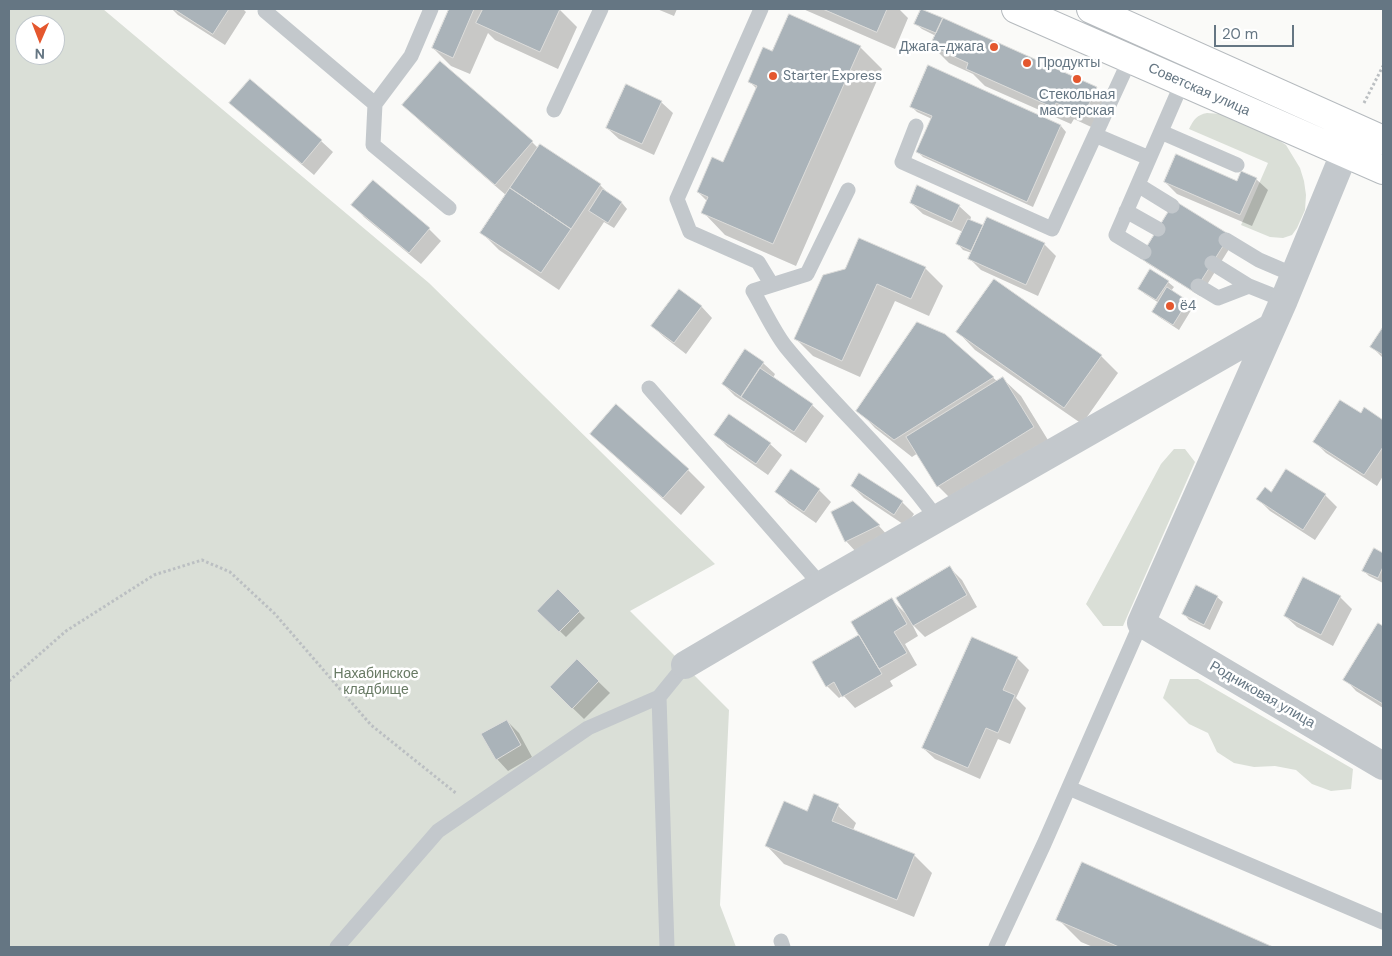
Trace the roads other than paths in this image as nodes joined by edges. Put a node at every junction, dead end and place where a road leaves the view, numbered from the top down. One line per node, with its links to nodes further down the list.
1 (267, 9): 9 (lane)
2 (431, 9): 9 (lane)
3 (601, 9): 10 (lane)
4 (761, 9): 30 (lane)
5 (1016, 9): 7 (main road, Советская улица)
6 (1091, 9): 11 (main road)
7 (1130, 59): 8 (main road, Советская улица); 14 (lane)
8 (1182, 83): 13 (lane); 16 (main road, Советская улица)
9 (375, 104): 23 (lane)
10 (554, 110)
11 (1360, 115): 15 (main road); 16 (street)
12 (916, 126): 14 (lane)
13 (1161, 132): 17 (lane); 18 (lane)
14 (1095, 134): 17 (lane)
15 (1383, 140)
16 (1344, 153): 19 (main road, Советская улица); 29 (street)
17 (1149, 158): 20 (lane)
18 (1237, 165)
19 (1383, 170)
20 (1138, 185): 22 (lane); 24 (lane)
21 (848, 190): 30 (lane)
22 (1172, 206)
23 (449, 208)
24 (1126, 211): 25 (lane); 27 (lane)
25 (1158, 230)
26 (1226, 240): 29 (lane)
27 (1144, 252)
28 (1212, 264): 32 (lane)
29 (1294, 275): 33 (street)
30 (772, 285): 36 (lane)
31 (1198, 286): 32 (lane)
32 (1249, 286): 33 (lane)
33 (1284, 300): 34 (street)
34 (1272, 327): 36 (street); 38 (street)
35 (649, 388): 37 (lane)
36 (937, 519): 37 (street)
37 (821, 585): 39 (street)
38 (1141, 623): 41 (street, Родниковая улица); 42 (lane)
39 (684, 665): 40 (lane)
40 (659, 697): 44 (lane); 45 (lane)
41 (1383, 766)
42 (1069, 788): 43 (lane); 46 (lane)
43 (1383, 922)
44 (337, 947)
45 (667, 947)
46 (996, 947)

